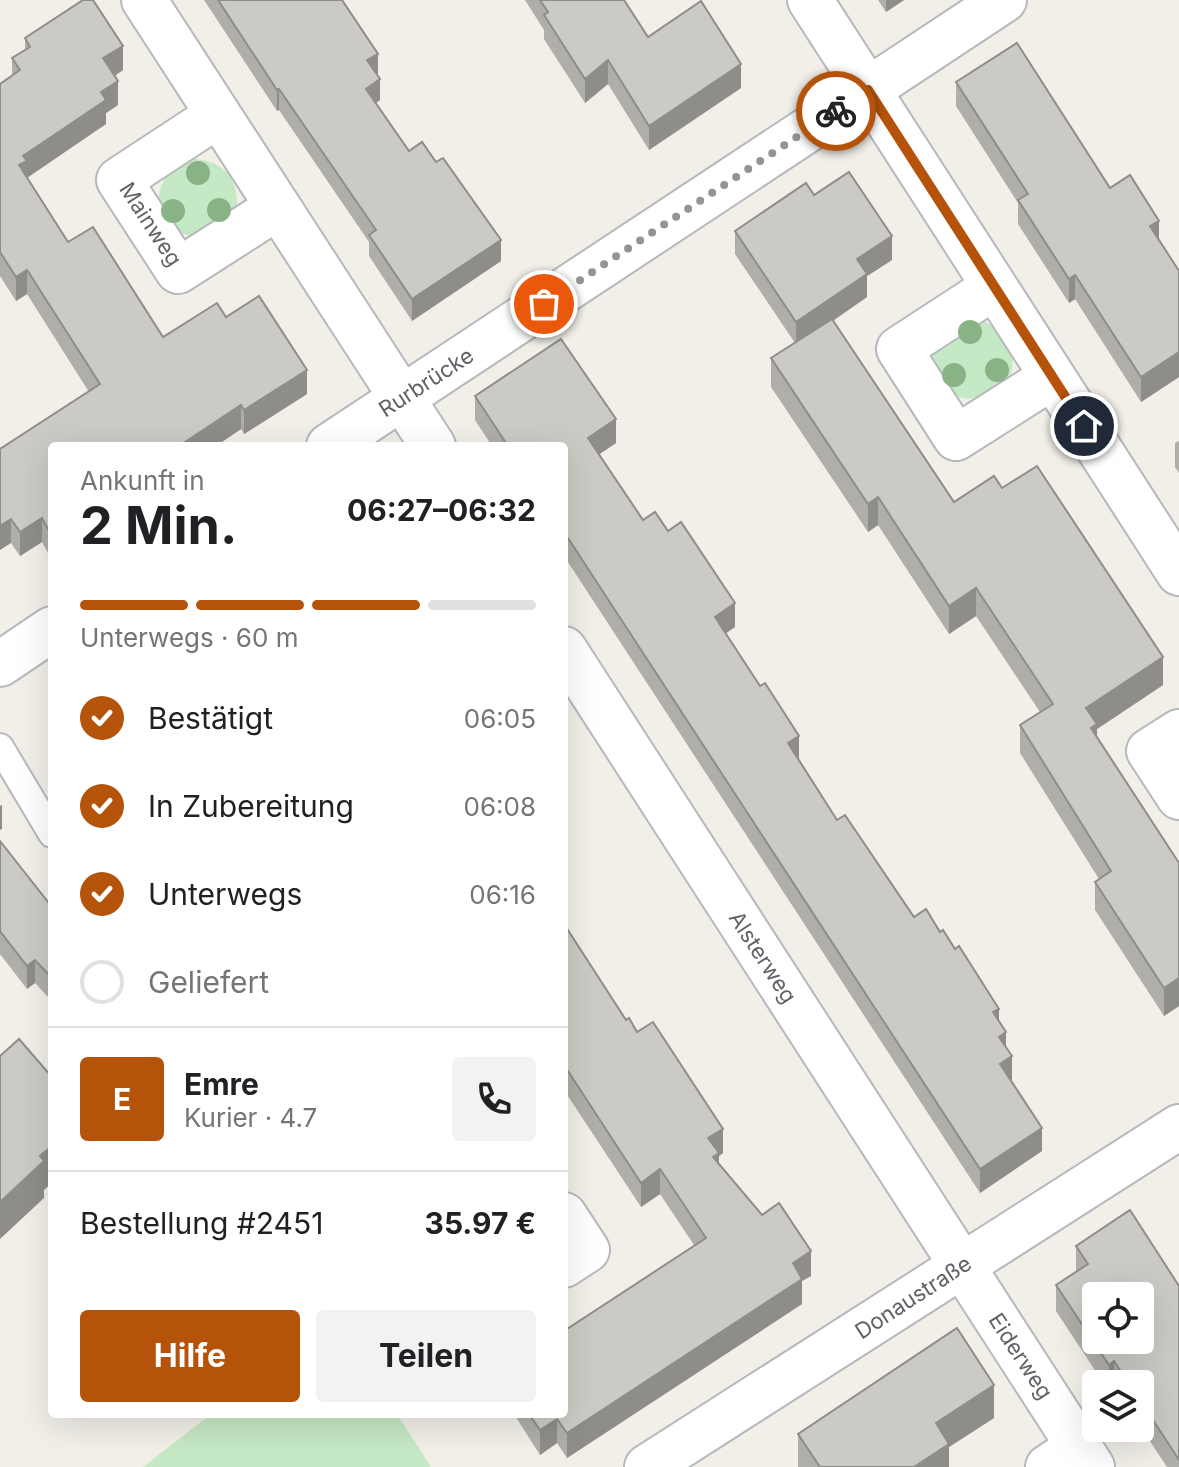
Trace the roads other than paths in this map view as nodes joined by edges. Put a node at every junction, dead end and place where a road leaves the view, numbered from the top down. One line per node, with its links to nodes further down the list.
1 (144, 0): 5 (street)
2 (810, 0): 4 (street)
3 (1004, 0): 4 (street, Rurbrücke)
4 (868, 90): 7 (street); 9 (street, Rurbrücke)
5 (218, 115): 6 (street); 6 (street, Mainweg)
6 (278, 207): 9 (street)
7 (994, 287): 8 (street); 8 (street)
8 (1052, 377): 12 (street)
9 (402, 398): 10 (street, Rurbrücke); 11 (street)
10 (335, 442)
11 (430, 442)
12 (1179, 573)
13 (48, 632): 15 (street)
14 (568, 655): 23 (street, Alsterweg)
15 (0, 664)
16 (1179, 732): 18 (street)
17 (0, 747): 19 (lane)
18 (1179, 797)
19 (48, 827)
20 (1179, 1127): 23 (street, Donaustraße)
21 (568, 1221): 22 (street)
22 (568, 1262)
23 (963, 1265): 24 (street, Eiderweg); 25 (street, Donaustraße)
24 (1073, 1460)
25 (647, 1467)

